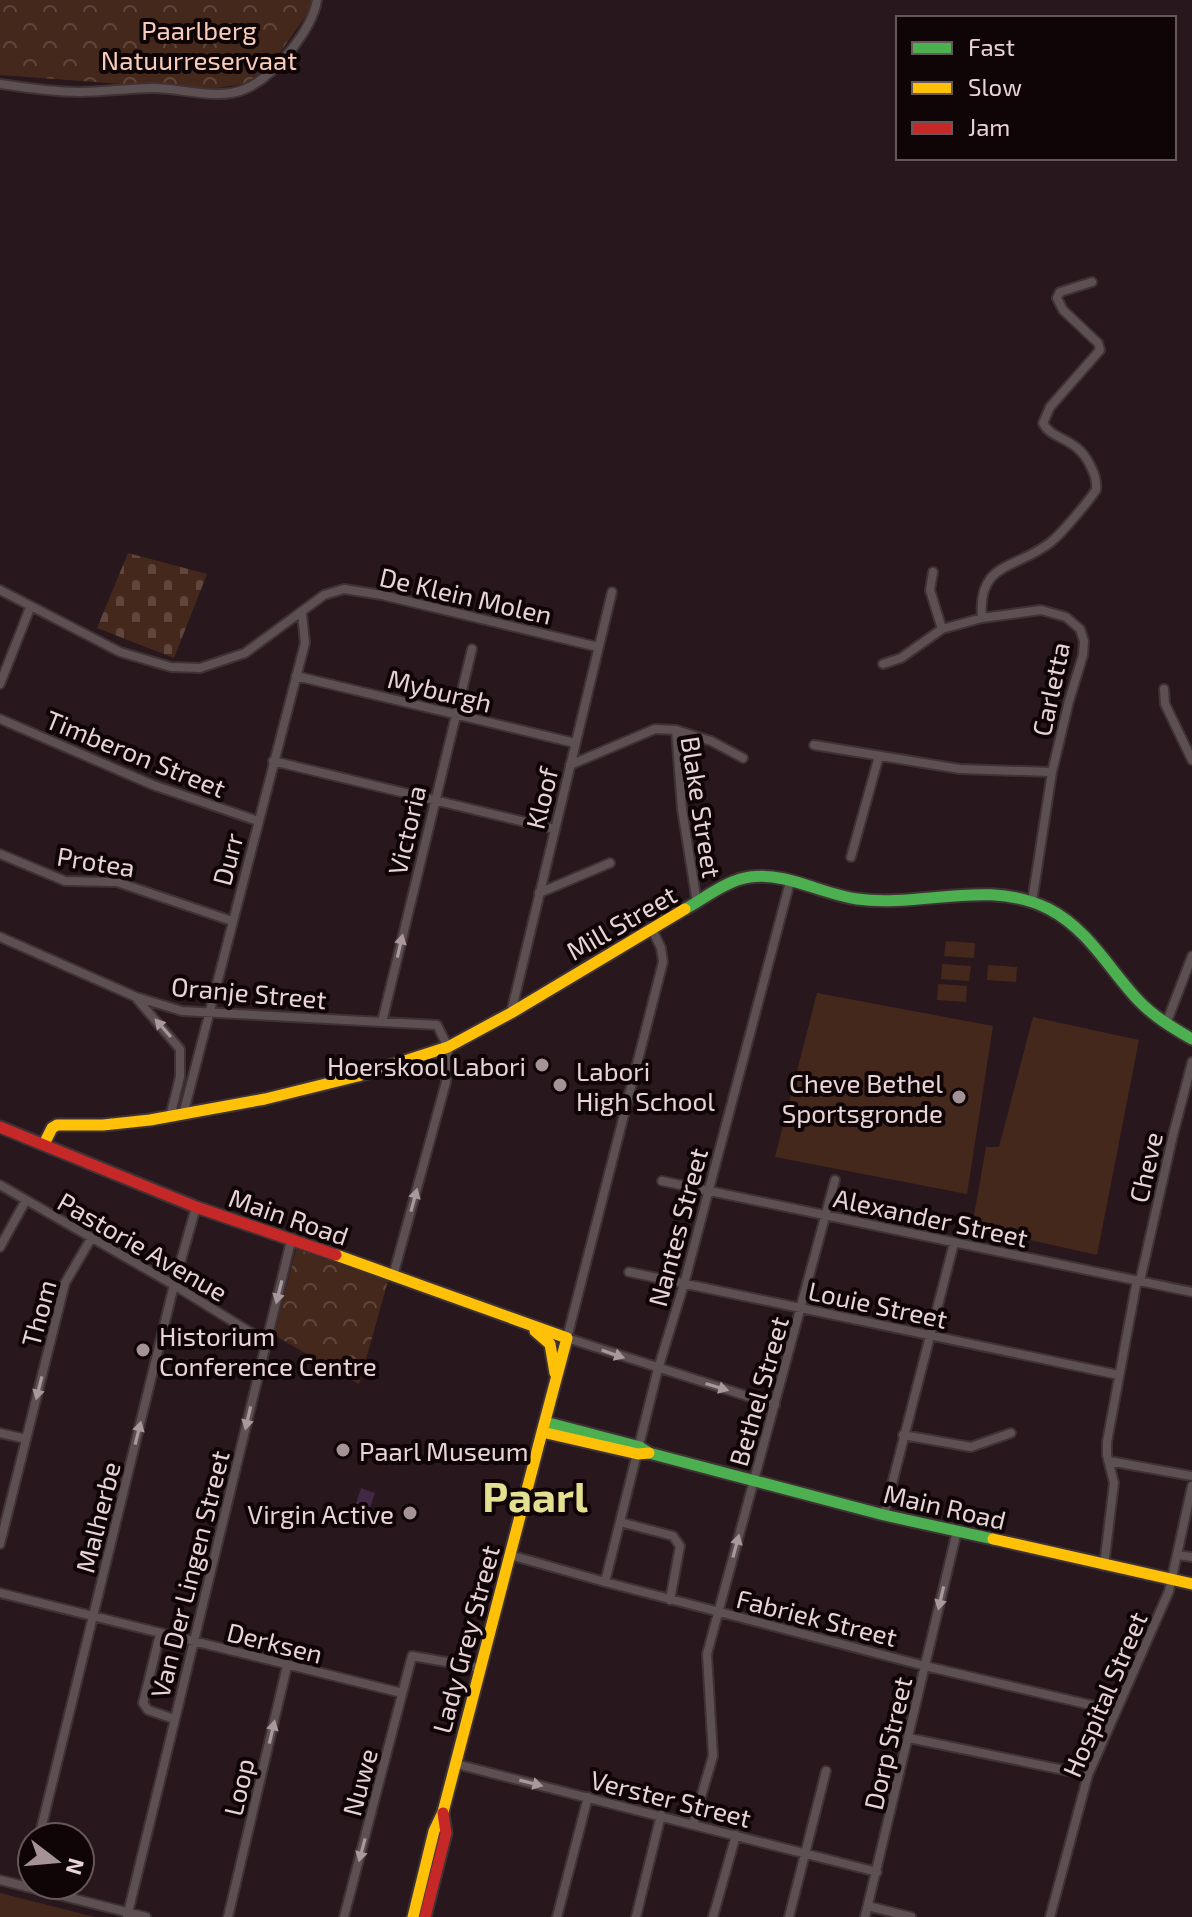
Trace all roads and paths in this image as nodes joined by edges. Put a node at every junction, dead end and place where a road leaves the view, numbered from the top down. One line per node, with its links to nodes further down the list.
1 (317, 0): 2 (street)
2 (0, 84)
3 (1092, 282): 9 (street)
4 (933, 572): 10 (street)
5 (0, 590): 7 (street)
6 (612, 592): 11 (street, Kloof)
7 (30, 608): 8 (street); 15 (street)
8 (302, 614): 11 (street, De Klein Molen); 14 (street, Durr)
9 (982, 618): 10 (street, Carletta); 27 (street, Carletta)
10 (942, 629): 13 (street, Carletta)
11 (598, 647): 20 (street, Kloof)
12 (472, 649): 17 (street, Victoria)
13 (883, 664)
14 (296, 676): 17 (street, Myburgh); 25 (street, Durr)
15 (0, 684)
16 (1164, 689): 24 (street)
17 (456, 715): 20 (street, Myburgh); 28 (street, Victoria)
18 (0, 719): 29 (street, Timberon Street)
19 (676, 730): 23 (street); 26 (street, Blake Street); 37 (street, Blake Street)
20 (575, 743): 26 (street, Kloof)
21 (814, 745): 22 (street)
22 (879, 756): 27 (street); 32 (street)
23 (743, 758)
24 (1192, 760)
25 (273, 761): 28 (street); 29 (street, Durr)
26 (570, 765): 30 (street, Kloof)
27 (1052, 772): 36 (street, Carletta)
28 (433, 801): 30 (street); 45 (street, Victoria, one-way to 28)
29 (258, 821): 38 (street, Durr)
30 (554, 829): 35 (street, Kloof)
31 (0, 854): 38 (street, Protea)
32 (851, 857)
33 (610, 863): 35 (street)
34 (790, 882): 36 (main road, Mill Street); 37 (main road, Mill Street); 56 (street, Nantes Street)
35 (539, 893): 43 (street, Kloof)
36 (1032, 902): 46 (main road, Mill Street)
37 (697, 903): 39 (main road, Mill Street)
38 (232, 921): 44 (street, Durr)
39 (652, 929): 43 (main road, Mill Street); 73 (street)
40 (0, 937): 42 (street, Oranje Street)
41 (1192, 956): 46 (street)
42 (136, 997): 44 (street, Oranje Street); 50 (street, one-way to 42)
43 (511, 1013): 48 (main road, Mill Street)
44 (208, 1015): 45 (street, Oranje Street); 50 (street, Durr)
45 (382, 1022): 48 (street, Oranje Street)
46 (1166, 1024): 47 (main road, Mill Street)
47 (1192, 1039)
48 (448, 1047): 50 (main road, Mill Street); 65 (street, one-way to 48)
49 (1192, 1062): 66 (street, Cheve)
50 (176, 1116): 52 (main road, Mill Street)
51 (0, 1127): 52 (main road, Main Road)
52 (44, 1144): 58 (main road, Main Road)
53 (835, 1180): 59 (street, Bethel Street)
54 (662, 1181): 56 (street, Alexander Street)
55 (0, 1185): 57 (street, Pastorie Avenue)
56 (707, 1192): 59 (street, Alexander Street); 67 (street, Nantes Street)
57 (26, 1200): 60 (street, Pastorie Avenue); 63 (street)
58 (196, 1207): 61 (main road, Main Road); 68 (street, Malherbe)
59 (826, 1216): 62 (street, Alexander Street); 70 (street, Bethel Street)
60 (92, 1237): 68 (street, Pastorie Avenue); 83 (street, Thom, one-way to 83)
61 (291, 1241): 65 (main road, Main Road); 74 (street, Van Der Lingen Street, one-way to 74)
62 (954, 1243): 66 (street, Alexander Street); 72 (street)
63 (0, 1247)
64 (629, 1272): 67 (street, Louie Street)
65 (393, 1276): 71 (main road, Main Road)
66 (1139, 1280): 69 (street, Alexander Street); 76 (street, Cheve)
67 (684, 1284): 70 (street, Louie Street); 75 (street, Nantes Street)
68 (174, 1285): 74 (street, Pastorie Avenue); 103 (street, Malherbe, one-way to 68)
69 (1192, 1292)
70 (802, 1308): 72 (street, Louie Street); 78 (street, Bethel Street)
71 (522, 1323): 73 (main road, Main Road); 77 (main road)
72 (929, 1335): 76 (street, Louie Street); 82 (street)
73 (567, 1338): 75 (street, one-way to 75); 77 (main road, Lady Grey Street)
74 (266, 1342): 105 (street, Van Der Lingen Street, one-way to 105)
75 (658, 1369): 78 (street, one-way to 78); 84 (street, Nantes Street)
76 (1119, 1375): 85 (street, Cheve)
77 (555, 1384): 79 (main road, Lady Grey Street)
78 (775, 1405): 87 (street, Bethel Street)
79 (544, 1427): 84 (main road); 93 (main road, Lady Grey Street)
80 (0, 1433): 83 (street)
81 (1011, 1433): 82 (street)
82 (903, 1435): 89 (street)
83 (26, 1439): 92 (street, Thom)
84 (642, 1451): 87 (main road, Main Road); 90 (street, Nantes Street)
85 (1109, 1461): 86 (street); 96 (street, Cheve)
86 (1192, 1476)
87 (754, 1480): 89 (main road, Main Road); 102 (street, Bethel Street, one-way to 87)
88 (1192, 1486): 94 (street, Hospital Street)
89 (884, 1515): 91 (main road, Main Road)
90 (620, 1522): 98 (street, Nantes Street); 101 (street)
91 (957, 1531): 96 (main road, Main Road); 107 (street, Dorp Street, one-way to 107)
92 (0, 1544)
93 (510, 1555): 98 (street, Fabriek Street); 108 (main road, Lady Grey Street)
94 (1177, 1555): 95 (street); 97 (street, Hospital Street)
95 (1192, 1557)
96 (1104, 1566): 97 (main road, Main Road)
97 (1173, 1579): 99 (main road, Main Road); 111 (street, Hospital Street)
98 (605, 1582): 101 (street, Fabriek Street)
99 (1192, 1584)
100 (0, 1593): 103 (street, Derksen)
101 (670, 1600): 102 (street, Fabriek Street)
102 (718, 1612): 107 (street, Fabriek Street); 122 (street, Bethel Street)
103 (94, 1618): 104 (street, Derksen); 121 (street, Malherbe)
104 (160, 1634): 105 (street, Derksen); 112 (street)
105 (194, 1643): 106 (street, Derksen); 112 (street, Van Der Lingen Street)
106 (287, 1666): 109 (street, Derksen); 130 (street, Loop, one-way to 106)
107 (925, 1666): 110 (street, Fabriek Street); 113 (street, Dorp Street)
108 (481, 1668): 109 (street, Nuwe); 115 (main road, Lady Grey Street)
109 (402, 1693): 131 (street, Nuwe, one-way to 131)
110 (1092, 1707): 111 (street, Fabriek Street); 114 (street)
111 (1116, 1711): 114 (street, Hospital Street)
112 (174, 1719): 128 (street, Van Der Lingen Street)
113 (909, 1738): 117 (street); 125 (street, Dorp Street)
114 (1094, 1761): 117 (street, Hospital Street)
115 (456, 1764): 118 (street, Verster Street, one-way to 118); 119 (main road, Lady Grey Street)
116 (826, 1771): 124 (street)
117 (1088, 1775): 140 (street, Hospital Street)
118 (588, 1797): 120 (street, Verster Street); 134 (street)
119 (443, 1812): 132 (main road, Lady Grey Street); 133 (main road, Lady Grey Street)
120 (661, 1815): 122 (street, Verster Street); 135 (street)
121 (43, 1821)
122 (693, 1824): 123 (street, Verster Street)
123 (736, 1835): 124 (street, Verster Street); 136 (street)
124 (806, 1853): 125 (street, Verster Street); 137 (street)
125 (877, 1872): 127 (street, Dorp Street)
126 (78, 1901): 128 (street)
127 (868, 1906): 138 (street, Dorp Street); 139 (street)
128 (127, 1914): 129 (street)
129 (146, 1917)
130 (228, 1917)
131 (344, 1917)
132 (413, 1917)
133 (425, 1917)
134 (557, 1917)
135 (636, 1917)
136 (713, 1917)
137 (789, 1917)
138 (865, 1917)
139 (911, 1917)
140 (1050, 1917)

